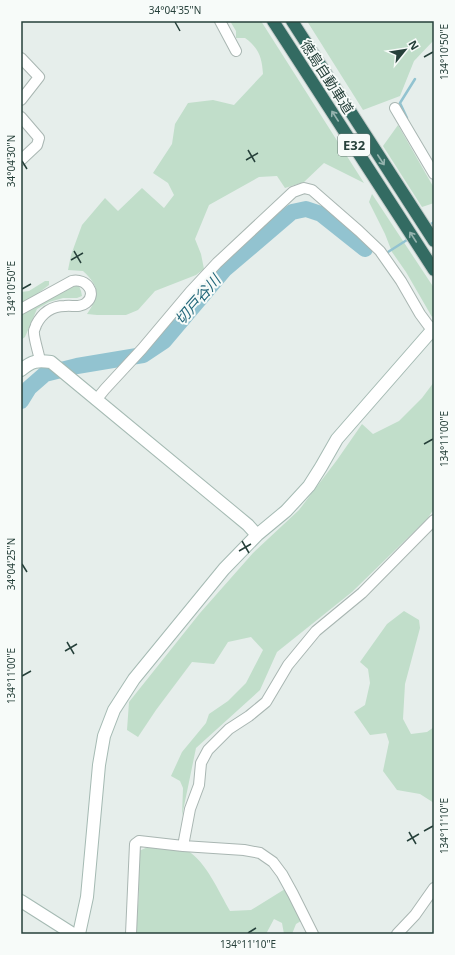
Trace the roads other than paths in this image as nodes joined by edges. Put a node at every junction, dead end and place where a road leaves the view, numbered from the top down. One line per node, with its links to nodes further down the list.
1 (220, 21): 4 (street)
2 (273, 21): 12 (highway, 徳島自動車道 / E32, one-way to 2)
3 (292, 21): 11 (highway, 徳島自動車道 / E32, one-way to 11)
4 (236, 51)
5 (21, 58): 6 (street)
6 (21, 100)
7 (395, 108): 10 (street)
8 (21, 117): 9 (street)
9 (21, 160)
10 (434, 174)
11 (434, 241)
12 (434, 270)
13 (21, 309): 15 (street)
14 (433, 331): 17 (street); 19 (street)
15 (40, 361): 16 (street); 17 (street)
16 (21, 370)
17 (96, 400): 19 (street)
18 (434, 520): 20 (street)
19 (258, 535): 24 (street)
20 (183, 846): 25 (street); 26 (street)
21 (434, 888): 27 (street)
22 (21, 901): 23 (street)
23 (73, 934)
24 (79, 934)
25 (131, 934)
26 (313, 934)
27 (397, 934)

